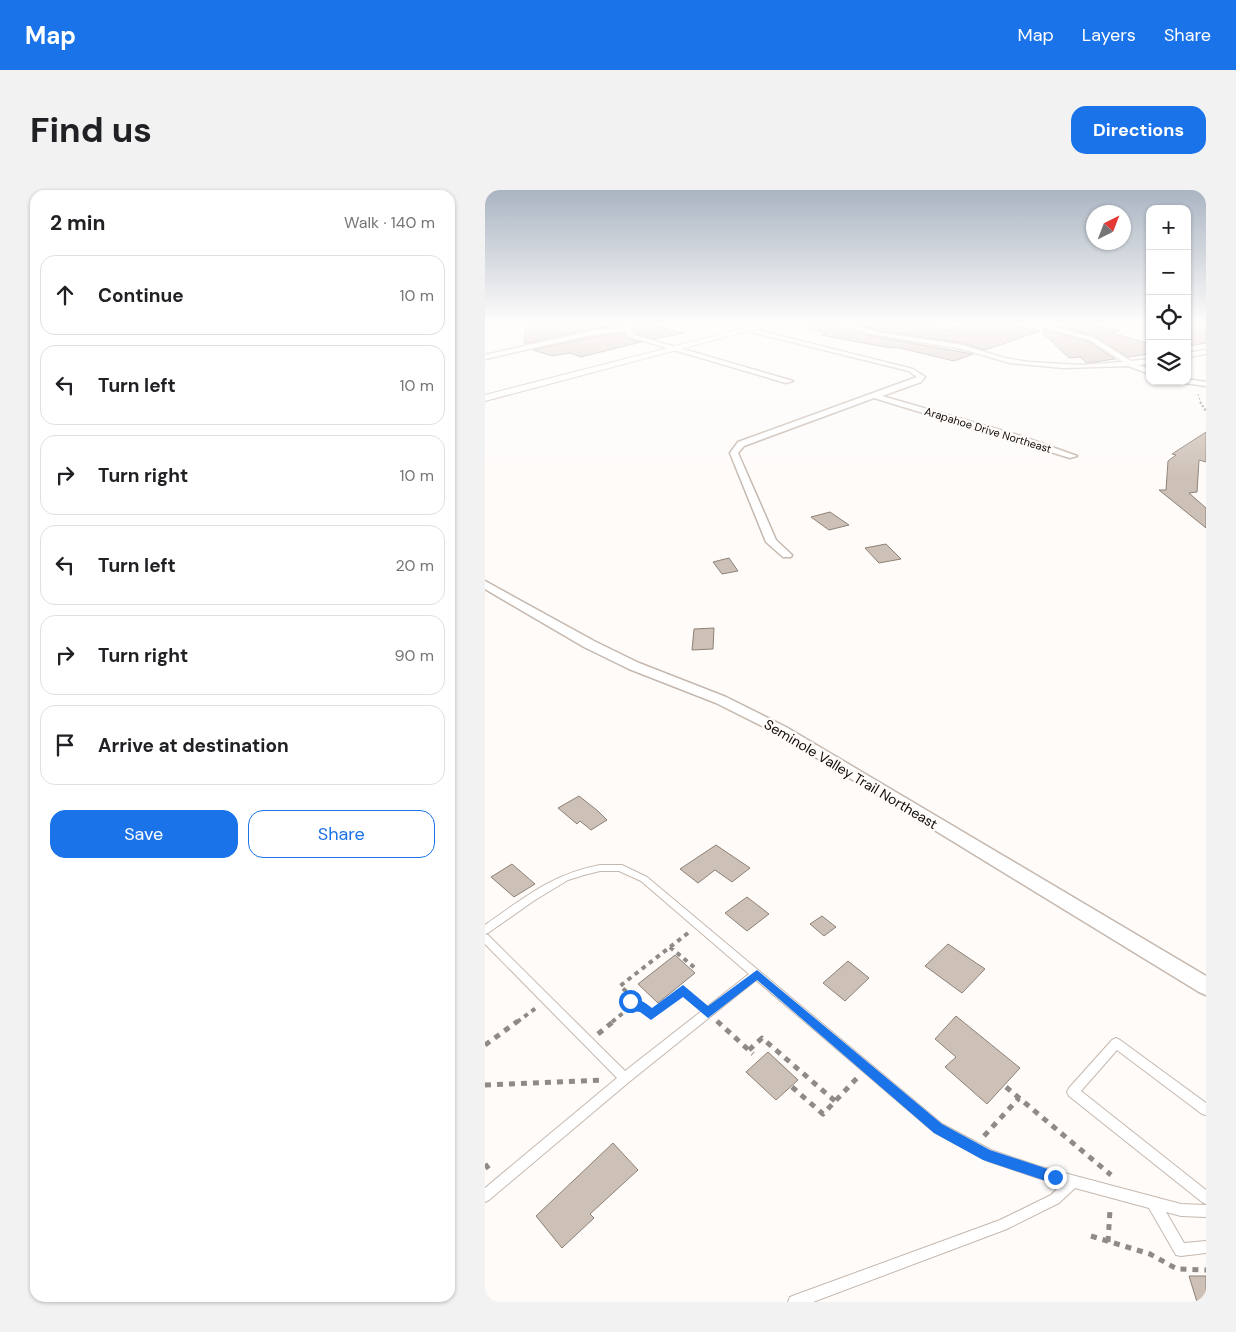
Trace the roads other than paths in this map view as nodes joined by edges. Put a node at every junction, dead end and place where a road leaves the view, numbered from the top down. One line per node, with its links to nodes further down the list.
1 (576, 375): 8 (street)
2 (768, 375): 4 (street)
3 (918, 375): 7 (street)
4 (789, 381)
5 (1191, 382): 6 (street)
6 (1206, 384)
7 (875, 396): 9 (street, Arapahoe Drive Northeast); 10 (street)
8 (485, 398)
9 (1073, 456)
10 (787, 555)
11 (485, 584): 15 (street, Seminole Valley Trail Northeast)
12 (485, 930): 14 (lane)
13 (485, 938): 16 (lane)
14 (757, 974): 16 (lane); 18 (lane)
15 (1206, 986)
16 (625, 1078): 19 (lane)
17 (1206, 1110): 20 (lane)
18 (1073, 1182): 21 (lane); 24 (lane)
19 (485, 1196)
20 (1206, 1198)
21 (1153, 1202): 22 (lane); 23 (lane)
22 (1206, 1211)
23 (1206, 1247)
24 (795, 1302)

